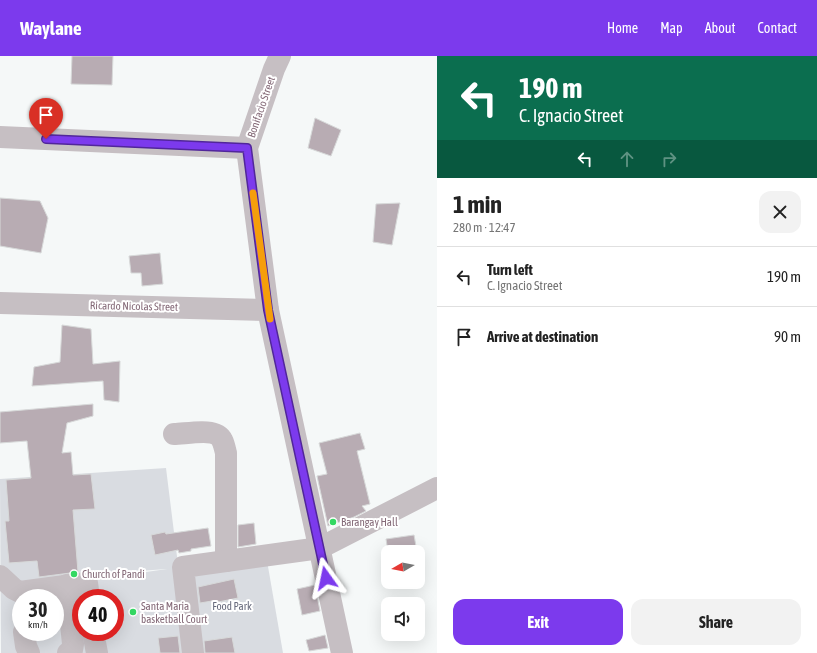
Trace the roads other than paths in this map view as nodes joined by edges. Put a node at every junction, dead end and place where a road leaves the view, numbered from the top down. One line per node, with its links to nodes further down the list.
1 (280, 56): 3 (street, Bonifacio Street)
2 (0, 137): 3 (street)
3 (247, 148): 5 (street, Bonifacio Street)
4 (0, 304): 5 (street, Ricardo Nicolas Street)
5 (268, 310): 8 (street, Bonifacio Street)
6 (174, 434): 9 (street)
7 (437, 488): 8 (street)
8 (320, 548): 9 (street); 21 (street, Bonifacio Street)
9 (226, 561): 20 (street)
10 (0, 576): 12 (street)
11 (67, 585): 13 (street); 14 (street); 18 (street)
12 (14, 589)
13 (49, 589)
14 (88, 589)
15 (25, 641): 17 (street)
16 (95, 641): 19 (street)
17 (29, 653)
18 (68, 653)
19 (97, 653)
20 (194, 653)
21 (342, 653)

